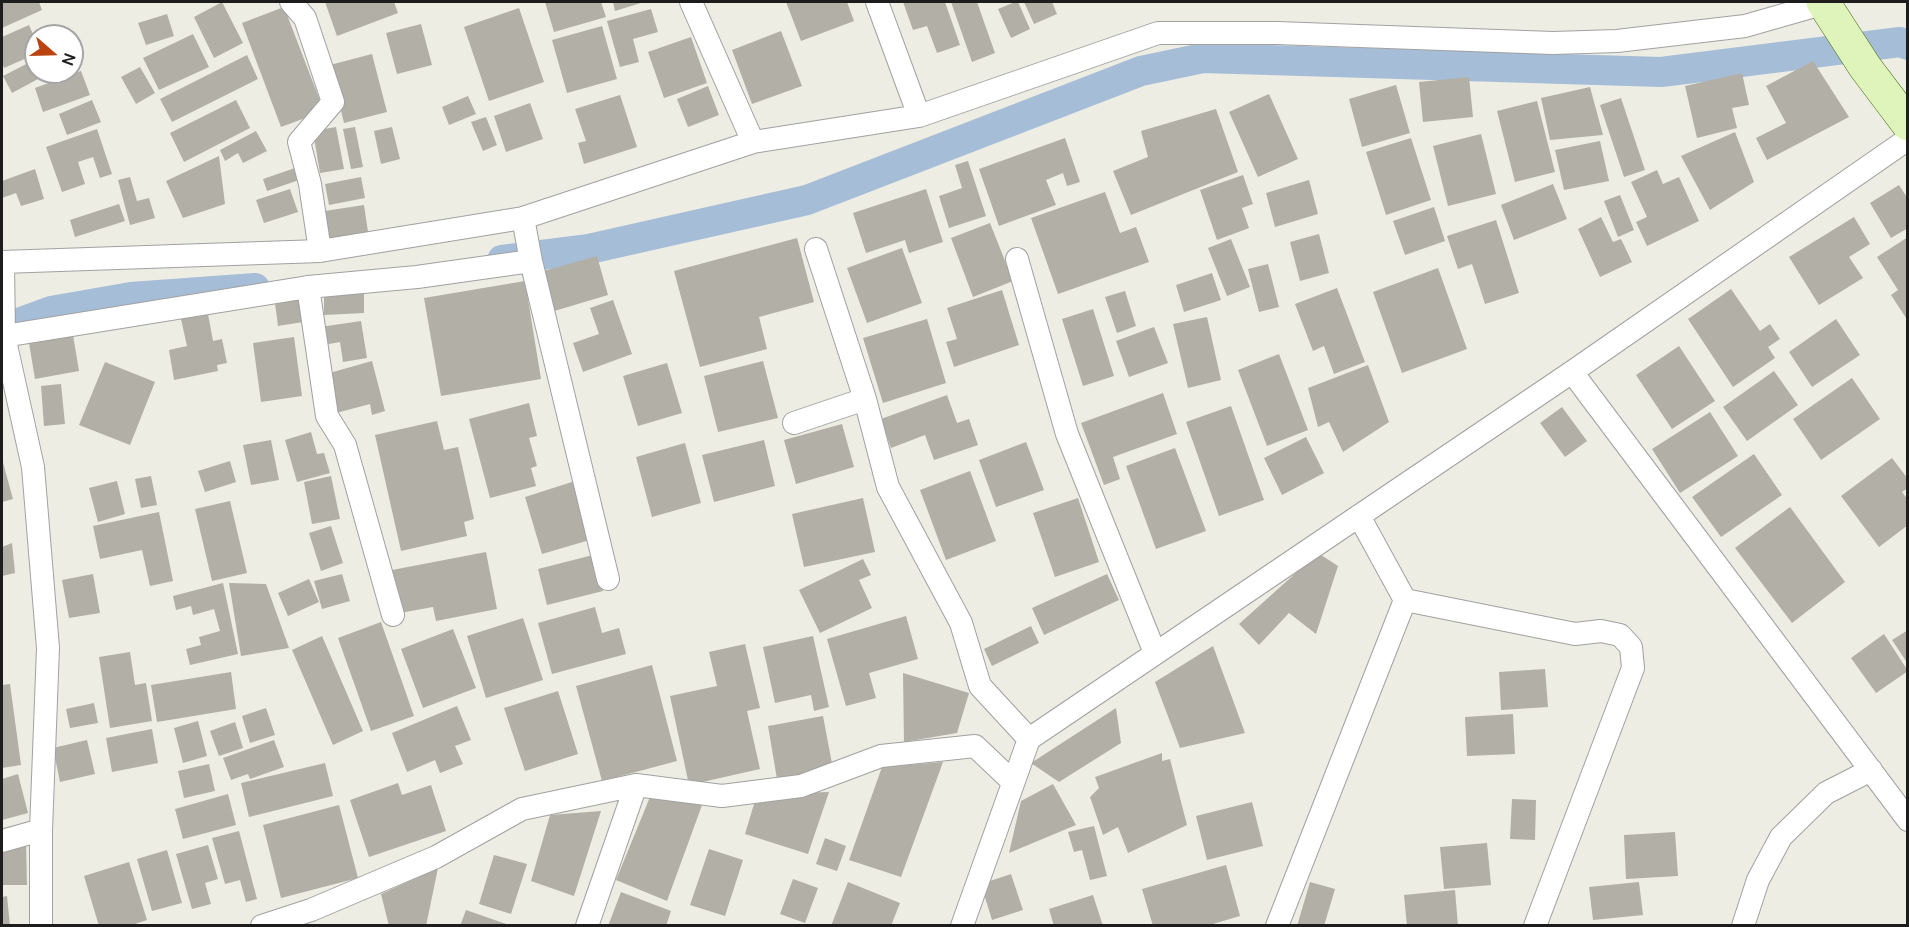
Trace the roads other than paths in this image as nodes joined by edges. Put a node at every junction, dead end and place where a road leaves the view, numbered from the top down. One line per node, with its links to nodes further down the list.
1 (291, 2): 11 (street)
2 (691, 2): 8 (street)
3 (878, 2): 5 (street)
4 (1829, 9): 5 (street); 6 (street)
5 (919, 117): 8 (street)
6 (1908, 124)
7 (1908, 139): 17 (street)
8 (753, 141): 9 (street)
9 (523, 218): 11 (street); 13 (street)
10 (816, 249): 18 (street)
11 (320, 250): 14 (street)
12 (1017, 259): 24 (street)
13 (531, 261): 15 (street); 21 (street)
14 (2, 262): 16 (street)
15 (308, 287): 16 (street); 23 (street)
16 (4, 336): 30 (street)
17 (1572, 372): 20 (street); 26 (street)
18 (865, 399): 19 (street); 25 (street)
19 (794, 423)
20 (1359, 516): 22 (street); 24 (street)
21 (608, 579)
22 (1405, 600): 36 (street); 37 (street)
23 (393, 615)
24 (1155, 653): 25 (street)
25 (1029, 739): 27 (street)
26 (1871, 770): 29 (street); 38 (street)
27 (1013, 782): 28 (street); 35 (street)
28 (636, 785): 33 (street); 34 (street)
29 (1908, 820)
30 (41, 830): 31 (street); 32 (street)
31 (2, 841)
32 (41, 926)
33 (261, 926)
34 (587, 926)
35 (962, 926)
36 (1277, 926)
37 (1536, 926)
38 (1743, 926)

